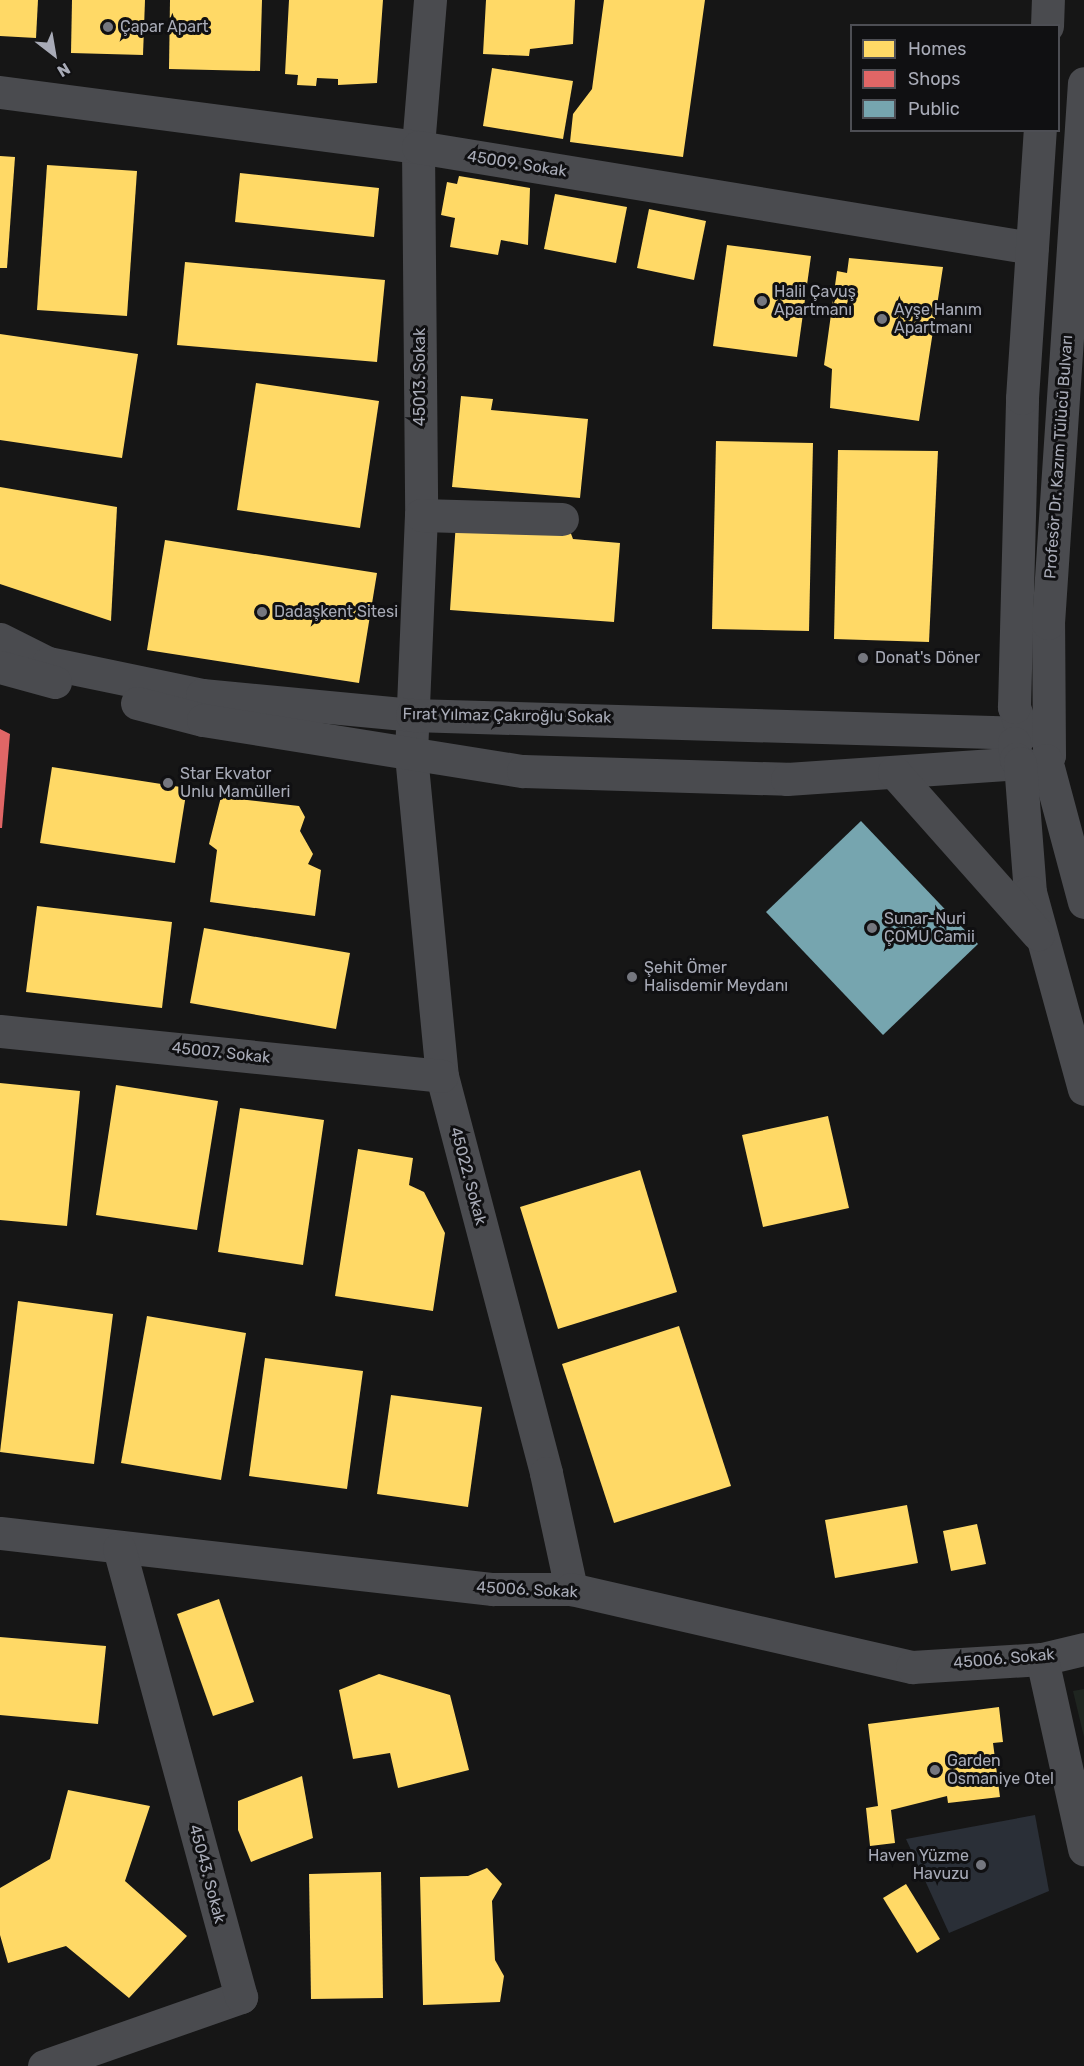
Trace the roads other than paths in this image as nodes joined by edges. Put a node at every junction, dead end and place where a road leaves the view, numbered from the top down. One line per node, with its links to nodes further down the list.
1 (430, 0): 7 (street, 45013. Sokak)
2 (1048, 0): 3 (street)
3 (1047, 24)
4 (1084, 83): 14 (street, Profesör Dr. Kazım Tülücü Bulvarı)
5 (0, 92): 7 (street, 45009. Sokak)
6 (1040, 132): 8 (street, Profesör Dr. Kazım Tülücü Bulvarı)
7 (418, 147): 8 (street, 45009. Sokak); 9 (street, 45013. Sokak)
8 (1032, 248): 14 (street, Profesör Dr. Kazım Tülücü Bulvarı)
9 (422, 515): 10 (street); 13 (street, 45013. Sokak)
10 (562, 519)
11 (0, 639): 13 (street, Fırat Yılmaz Çakıroğlu Sokak)
12 (0, 667): 15 (street)
13 (412, 715): 14 (street, Fırat Yılmaz Çakıroğlu Sokak); 15 (street, 45013. Sokak)
14 (1033, 742): 16 (street); 17 (street, Profesör Dr. Kazım Tülücü Bulvarı); 18 (street, Profesör Dr. Kazım Tülücü Bulvarı)
15 (411, 755): 16 (street); 20 (street, 45022. Sokak)
16 (894, 772): 18 (street)
17 (1084, 902)
18 (1043, 940): 21 (street, Profesör Dr. Kazım Tülücü Bulvarı)
19 (0, 1031): 20 (street, 45007. Sokak)
20 (442, 1076): 24 (street, 45022. Sokak)
21 (1084, 1089)
22 (0, 1533): 23 (street, 45006. Sokak)
23 (119, 1548): 24 (street, 45006. Sokak); 28 (street, 45043. Sokak)
24 (572, 1589): 26 (street, 45006. Sokak)
25 (1084, 1649): 26 (street, 45006. Sokak)
26 (1042, 1659): 27 (street)
27 (1084, 1849)
28 (44, 2066)

